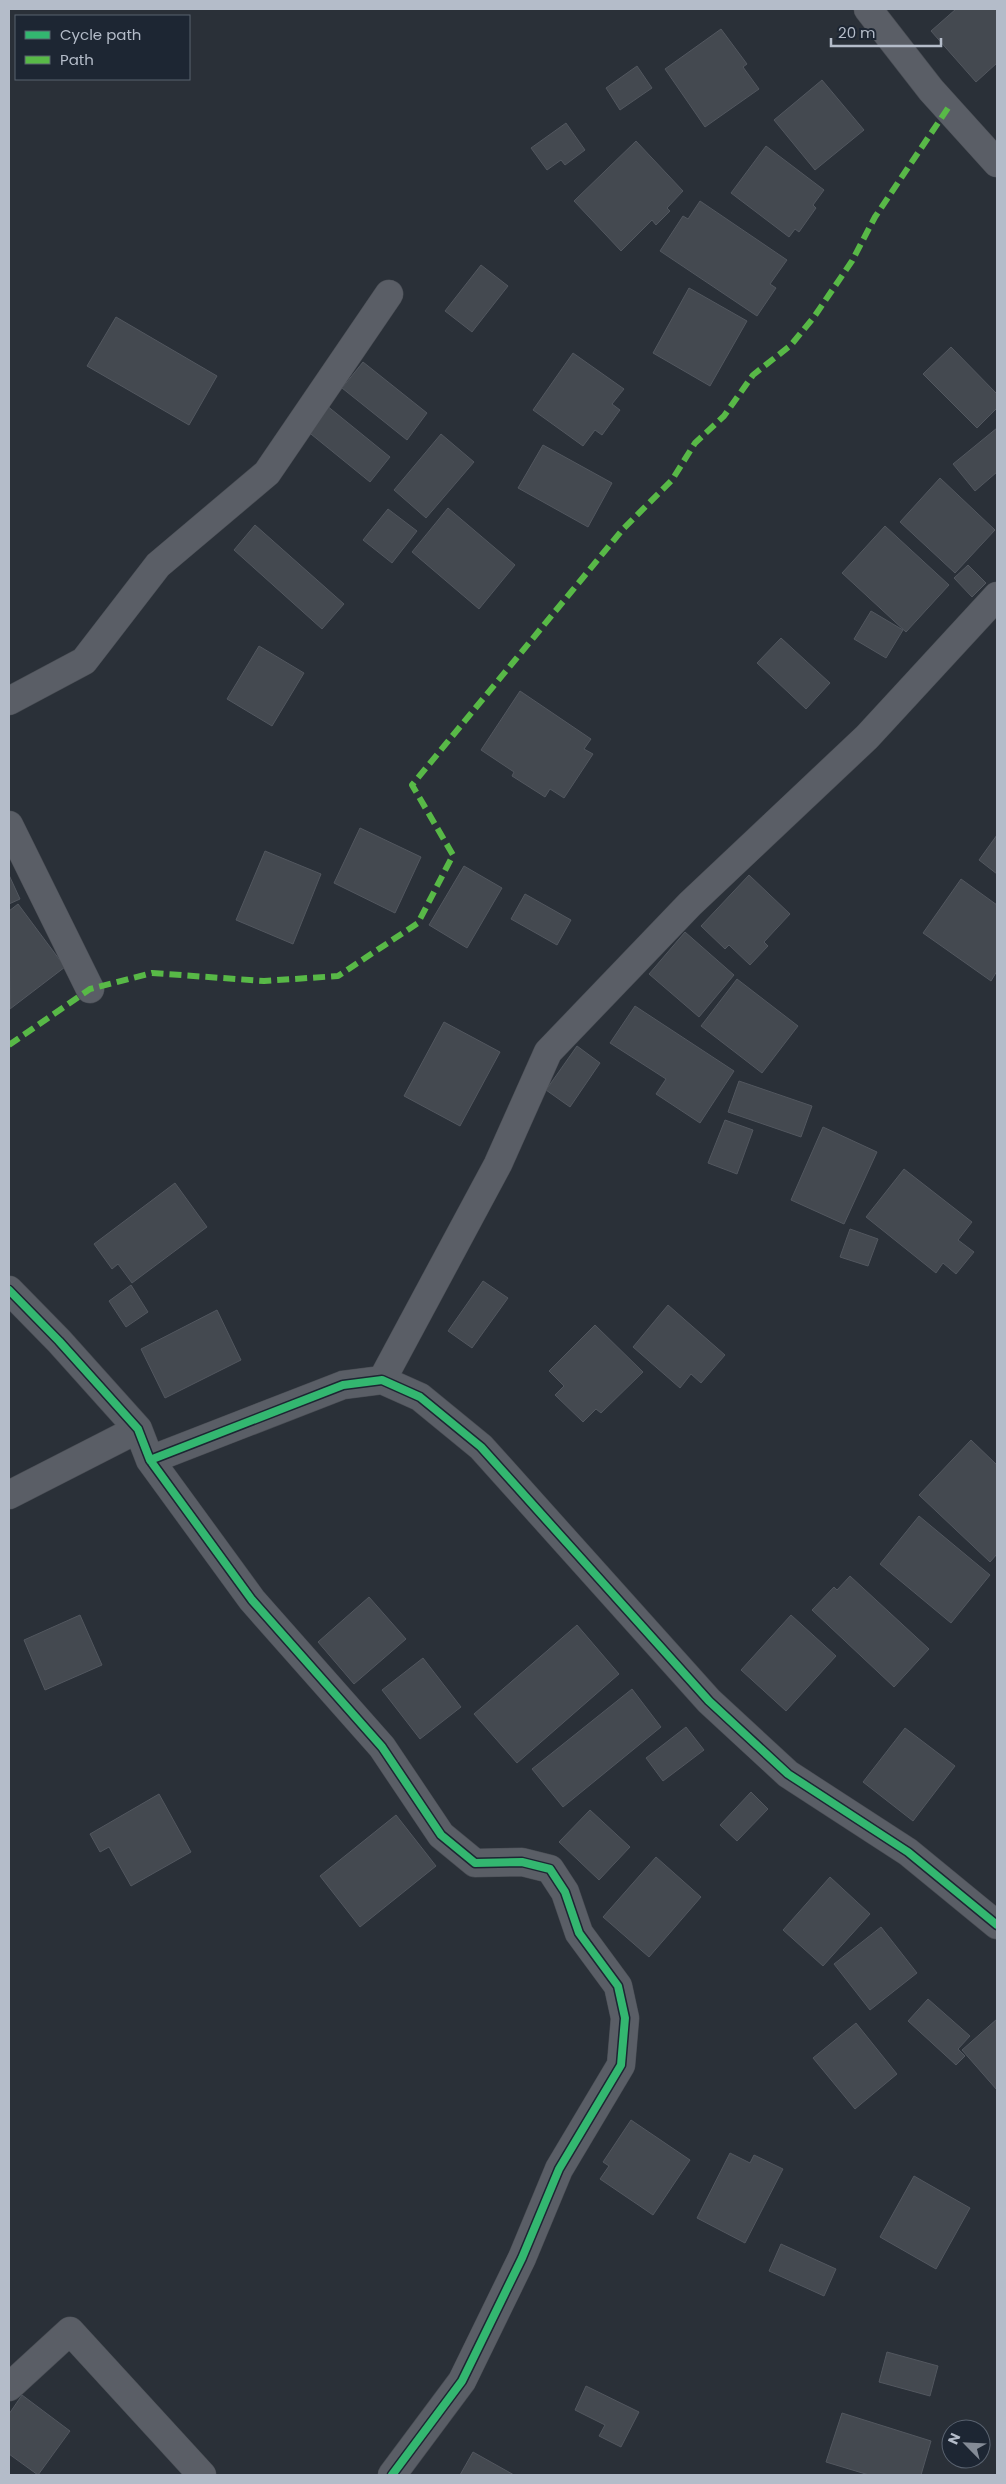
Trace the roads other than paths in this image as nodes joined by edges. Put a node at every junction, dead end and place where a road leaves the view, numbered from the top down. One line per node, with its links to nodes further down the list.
1 (868, 9): 2 (street)
2 (997, 163)
3 (389, 294): 5 (street)
4 (997, 596): 9 (street)
5 (9, 701)
6 (9, 824): 7 (street)
7 (90, 989)
8 (9, 1290): 10 (street)
9 (382, 1380): 11 (street); 13 (street)
10 (138, 1429): 11 (street); 12 (street)
11 (150, 1460): 16 (street)
12 (9, 1495)
13 (997, 1924)
14 (9, 2387): 15 (street)
15 (202, 2475)
16 (392, 2475)

